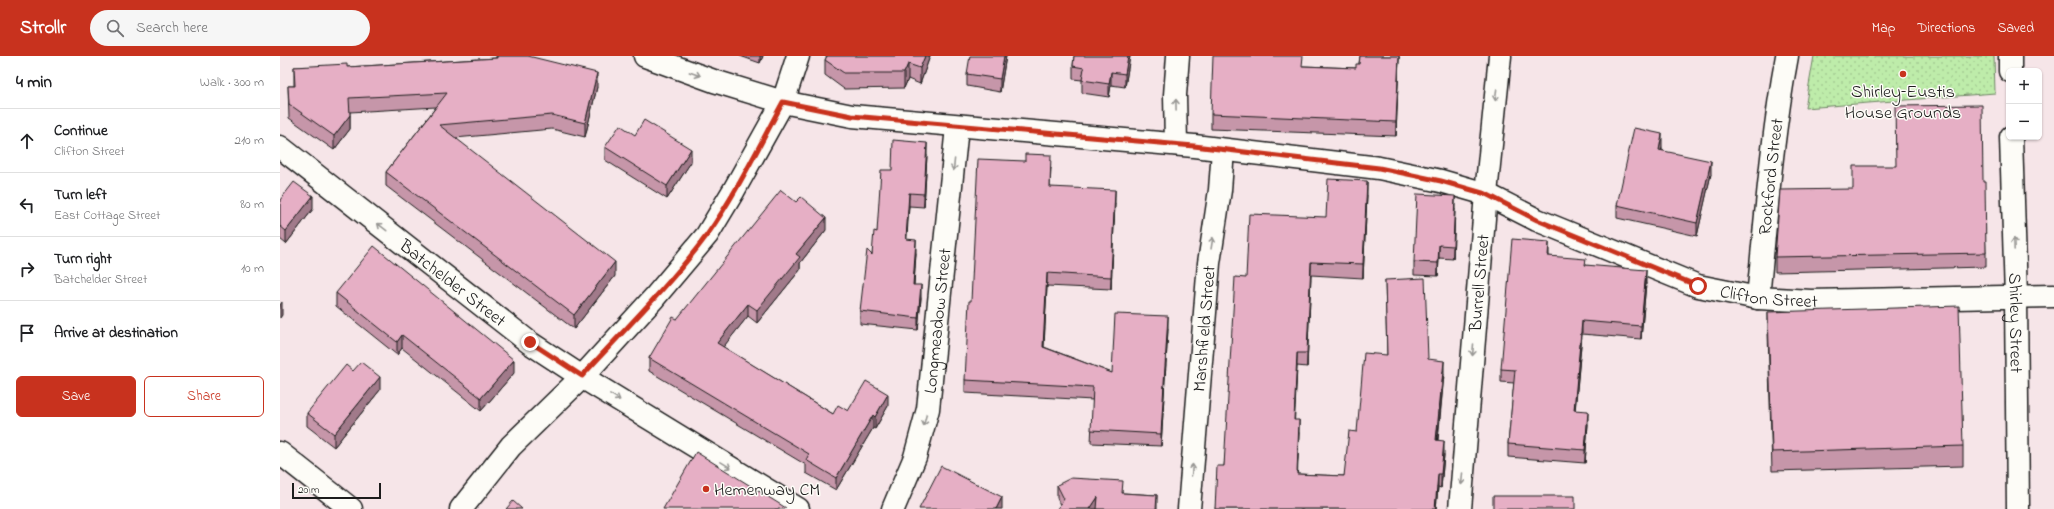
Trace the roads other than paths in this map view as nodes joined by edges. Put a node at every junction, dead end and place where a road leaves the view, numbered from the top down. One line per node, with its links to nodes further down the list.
1 (645, 56): 8 (street, Clifton Street, one-way to 8)
2 (798, 56): 8 (street)
3 (1178, 56): 11 (street, one-way to 3)
4 (1500, 56): 14 (street, Burrell Street, one-way to 14)
5 (1787, 56): 17 (street, Rockford Street)
6 (2010, 56): 7 (street)
7 (2010, 68)
8 (783, 102): 9 (street, Clifton Street); 18 (street)
9 (957, 127): 11 (street, Clifton Street); 23 (street, Longmeadow Street, one-way to 23)
10 (2011, 140): 16 (street, Shirley Street, one-way to 10)
11 (1176, 144): 13 (street, Clifton Street)
12 (280, 147): 18 (street, Batchelder Street, one-way to 12)
13 (1223, 150): 14 (street, Clifton Street); 24 (street, Marshfield Street, one-way to 13)
14 (1486, 194): 17 (street, Clifton Street); 25 (street, Burrell Street, one-way to 25)
15 (2054, 296): 16 (street, Clifton Street)
16 (2016, 297): 17 (street, Clifton Street); 26 (street, Shirley Street)
17 (1758, 298)
18 (582, 376): 21 (street); 22 (street, Batchelder Street, one-way to 22)
19 (280, 452): 20 (street)
20 (351, 509)
21 (461, 509)
22 (798, 509)
23 (893, 509)
24 (1189, 509)
25 (1460, 509)
26 (2018, 509)

